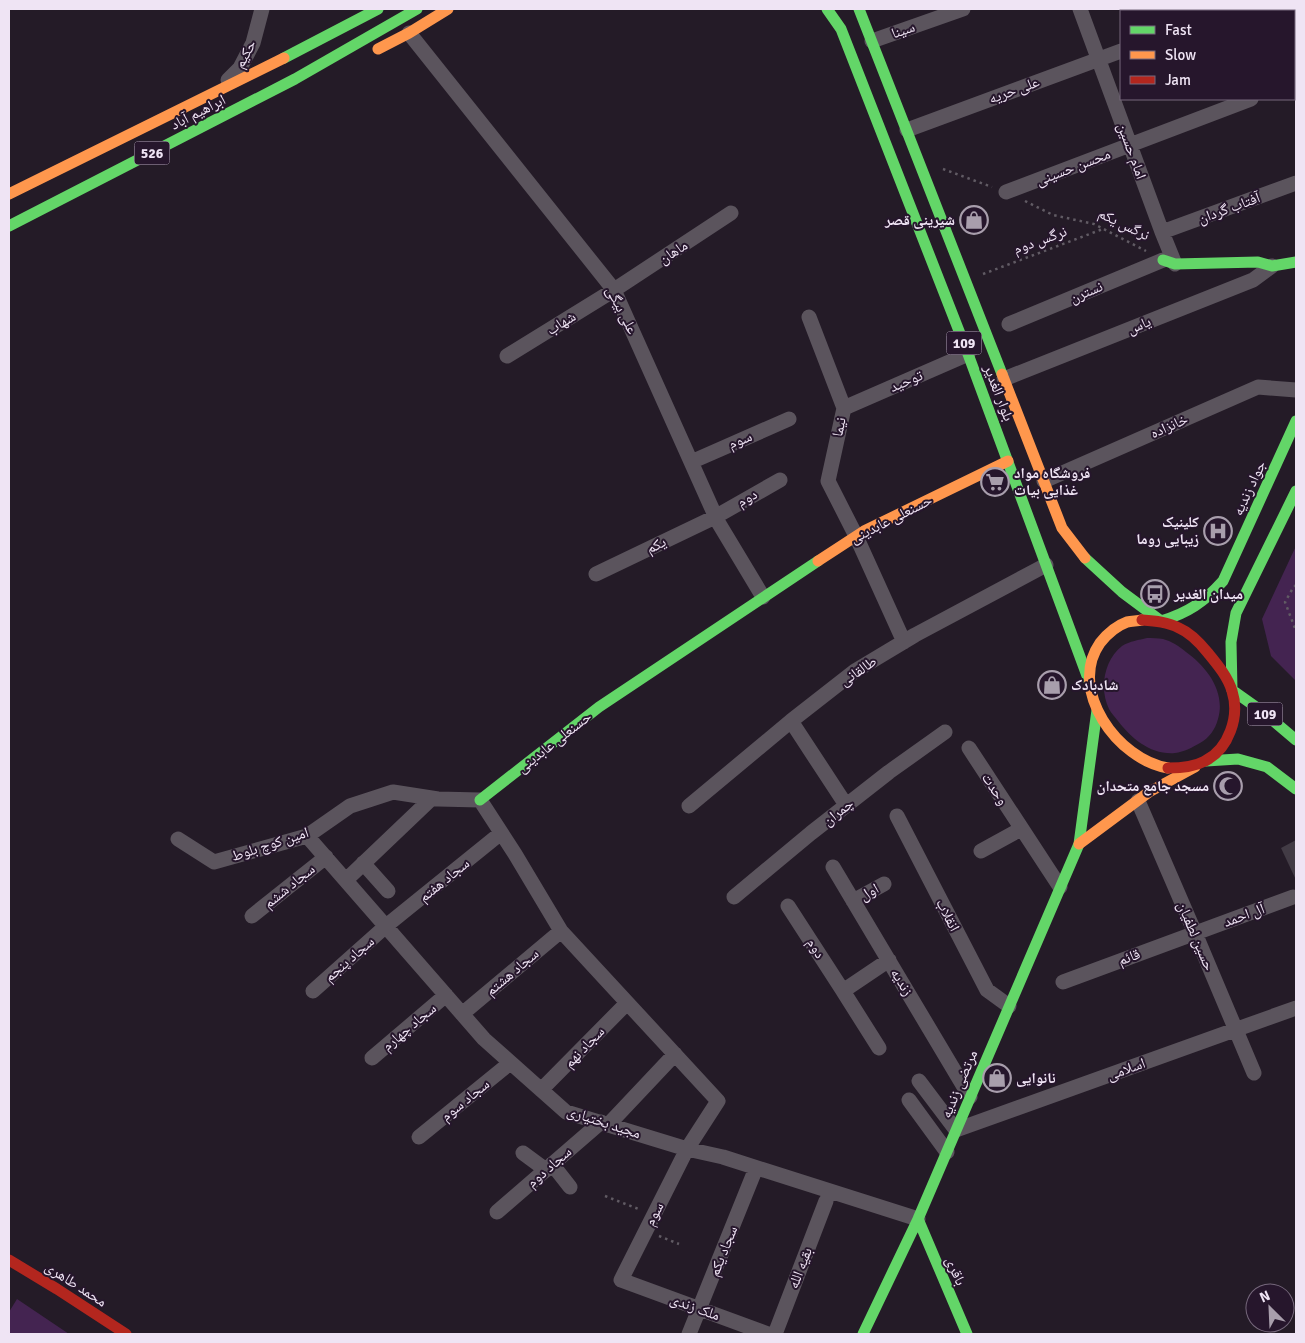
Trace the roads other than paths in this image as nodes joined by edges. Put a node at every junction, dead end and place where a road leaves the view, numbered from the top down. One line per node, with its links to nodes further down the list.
1 (262, 9): 18 (street, حکیم)
2 (378, 9): 14 (main road, ابراهیم آباد / 526)
3 (417, 9): 17 (main road, ابراهیم آباد / 526)
4 (448, 9): 10 (main road)
5 (828, 9): 34 (main road, بلوار الغدیر / 109)
6 (859, 9): 11 (main road, بلوار الغدیر / 109)
7 (963, 9): 11 (street, سینا)
8 (1080, 9): 15 (street, امام حسین)
9 (321, 26): 14 (main road, ابراهیم آباد / 526)
10 (409, 33): 13 (main road); 31 (street, علی بیگی)
11 (872, 41): 20 (main road, بلوار الغدیر / 109)
12 (1120, 50): 15 (street, علی حریه)
13 (367, 54)
14 (284, 58): 18 (main road, ابراهیم آباد / 526)
15 (1098, 59): 20 (street, علی حریه); 21 (street, امام حسین)
16 (332, 69): 17 (main road, ابراهیم آباد / 526)
17 (295, 80): 26 (main road, ابراهیم آباد / 526)
18 (216, 92): 24 (main road, ابراهیم آباد / 526)
19 (1248, 100): 21 (street, محسن حسینی)
20 (907, 130): 36 (main road, بلوار الغدیر / 109)
21 (1130, 145): 23 (street, محسن حسینی); 27 (street, امام حسین)
22 (1296, 183): 27 (street, آفتاب گردان)
23 (1006, 192)
24 (9, 194)
25 (731, 213): 31 (street, ماهان)
26 (9, 226)
27 (1162, 232): 28 (street, امام حسین)
28 (1169, 262): 30 (main road); 33 (street, نسترن)
29 (1296, 262): 30 (main road)
30 (1272, 266): 36 (street, یاس)
31 (614, 290): 35 (street, شهاب); 42 (street, علی بیگی)
32 (809, 317): 38 (street, نیما)
33 (1009, 324)
34 (968, 354): 38 (street, توحید); 41 (main road, بلوار الغدیر / 109)
35 (507, 356)
36 (1004, 379): 44 (main road, بلوار الغدیر / 109)
37 (1296, 390): 44 (street, خانزاده)
38 (844, 408): 47 (street, نیما)
39 (789, 419): 42 (street, سوم)
40 (1296, 421): 51 (main road, جواد زندیه)
41 (1008, 461): 47 (main road, حسنعلی عابدینی); 48 (main road, بلوار الغدیر / 109)
42 (691, 462): 46 (street, علی بیگی)
43 (780, 480): 46 (street, دوم)
44 (1044, 480): 51 (main road, بلوار الغدیر / 109)
45 (1296, 491): 54 (main road)
46 (715, 517): 49 (street, یکم); 50 (street, علی بیگی)
47 (856, 536): 50 (main road, حسنعلی عابدینی); 52 (street, نیما)
48 (1046, 565): 52 (street, طالقانی); 53 (main road, بلوار الغدیر / 109)
49 (596, 574)
50 (763, 597): 63 (main road, حسنعلی عابدینی)
51 (1161, 621): 53 (main road); 54 (main road)
52 (904, 642): 56 (street, طالقانی)
53 (1089, 681): 55 (main road)
54 (1232, 690): 58 (main road, 109); 60 (main road)
55 (1097, 710): 60 (main road); 72 (main road)
56 (792, 721): 65 (street); 66 (street, طالقانی)
57 (945, 732): 65 (street, چمران)
58 (1296, 740)
59 (969, 748): 68 (street, وحدت)
60 (1206, 760): 61 (main road); 64 (main road)
61 (1296, 789)
62 (432, 798): 63 (street, امین کوچ بلوط); 70 (street, امین کوچ بلوط); 75 (street)
63 (480, 800): 69 (street)
64 (1138, 800): 72 (main road); 88 (street, حسین لطفیان)
65 (846, 805): 81 (street, چمران)
66 (689, 806)
67 (897, 816): 95 (street, انقلاب)
68 (1022, 829): 73 (street); 79 (street, وحدت)
69 (501, 833): 86 (street, سجاد هفتم); 87 (street)
70 (307, 836): 71 (street, امین کوچ بلوط); 74 (street, مجید بختیاری)
71 (178, 839)
72 (1079, 844): 79 (main road, مرتضی زندیه)
73 (981, 851)
74 (326, 857): 77 (street, مجید بختیاری); 85 (street, سجاد ششم)
75 (363, 863): 77 (street); 80 (street)
76 (833, 867): 83 (street, زندیه)
77 (346, 880): 86 (street, مجید بختیاری)
78 (884, 884): 83 (street, اول)
79 (1060, 887): 95 (main road, مرتضی زندیه)
80 (388, 892)
81 (734, 897)
82 (1293, 897): 88 (street, آل احمد)
83 (853, 901): 89 (street, زندیه)
84 (788, 906): 91 (street, دوم)
85 (252, 916)
86 (386, 926): 92 (street, سجاد پنجم); 93 (street, مجید بختیاری)
87 (561, 931): 94 (street); 97 (street, سجاد هشتم)
88 (1195, 933): 90 (street, قائم); 98 (street, حسین لطفیان)
89 (889, 960): 91 (street); 106 (street, زندیه)
90 (1063, 982)
91 (844, 991): 99 (street, دوم)
92 (313, 992)
93 (446, 996): 97 (street, مجید بختیاری); 101 (street, سجاد چهارم)
94 (627, 1003): 100 (street); 105 (street, سجاد نهم)
95 (1009, 1006): 106 (main road, مرتضی زندیه)
96 (1296, 1008): 98 (street, اسلامی)
97 (462, 1014): 102 (street, مجید بختیاری)
98 (1236, 1030): 103 (street, حسین لطفیان); 109 (street, اسلامی)
99 (879, 1048)
100 (675, 1054): 108 (street, سجاد دوم); 111 (street)
101 (372, 1058)
102 (510, 1062): 105 (street, مجید بختیاری); 110 (street, سجاد سوم)
103 (1254, 1073)
104 (919, 1081): 109 (street)
105 (541, 1090): 108 (street, مجید بختیاری)
106 (970, 1097): 109 (main road, مرتضی زندیه)
107 (909, 1100): 112 (street)
108 (605, 1123): 111 (street, مجید بختیاری); 114 (street, سجاد دوم)
109 (956, 1130): 112 (main road, مرتضی زندیه)
110 (419, 1137)
111 (687, 1149): 115 (street, مجید بختیاری); 121 (street, سوم)
112 (947, 1152): 119 (main road, مرتضی زندیه)
113 (523, 1153): 114 (street)
114 (549, 1167): 116 (street); 118 (street, سجاد دوم)
115 (756, 1168): 119 (street, مجید بختیاری); 122 (street, سجاد یکم)
116 (570, 1187)
117 (826, 1201): 126 (street, بقیه الله)
118 (497, 1212)
119 (918, 1219): 127 (main road, مرتضی زندیه); 128 (main road, باقری)
120 (9, 1260): 123 (main road, محمد طاهری)
121 (621, 1280): 122 (street, ملک زندی)
122 (699, 1309): 124 (street, سجاد یکم); 125 (street, ملک زندی)
123 (126, 1334)
124 (688, 1334)
125 (768, 1334)
126 (775, 1334)
127 (863, 1334)
128 (967, 1334)

